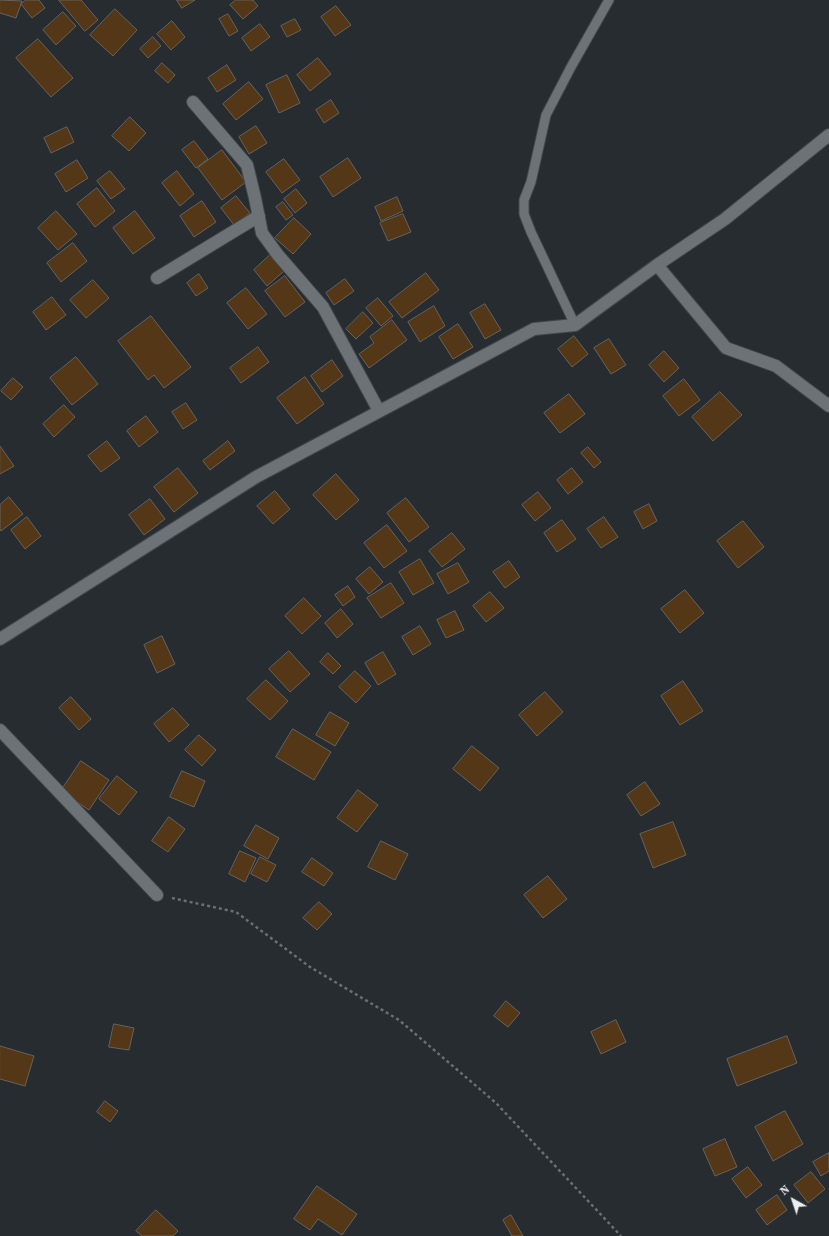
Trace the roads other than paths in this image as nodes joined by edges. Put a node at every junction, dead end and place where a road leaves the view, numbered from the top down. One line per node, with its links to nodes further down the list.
1 (609, 0): 7 (lane)
2 (193, 102): 4 (street)
3 (829, 135): 5 (street)
4 (259, 216): 6 (street); 9 (street)
5 (657, 265): 7 (street); 8 (street)
6 (157, 278)
7 (574, 325): 9 (street)
8 (829, 406)
9 (379, 412): 10 (street)
10 (0, 640)
11 (0, 730): 12 (street)
12 (157, 895)

